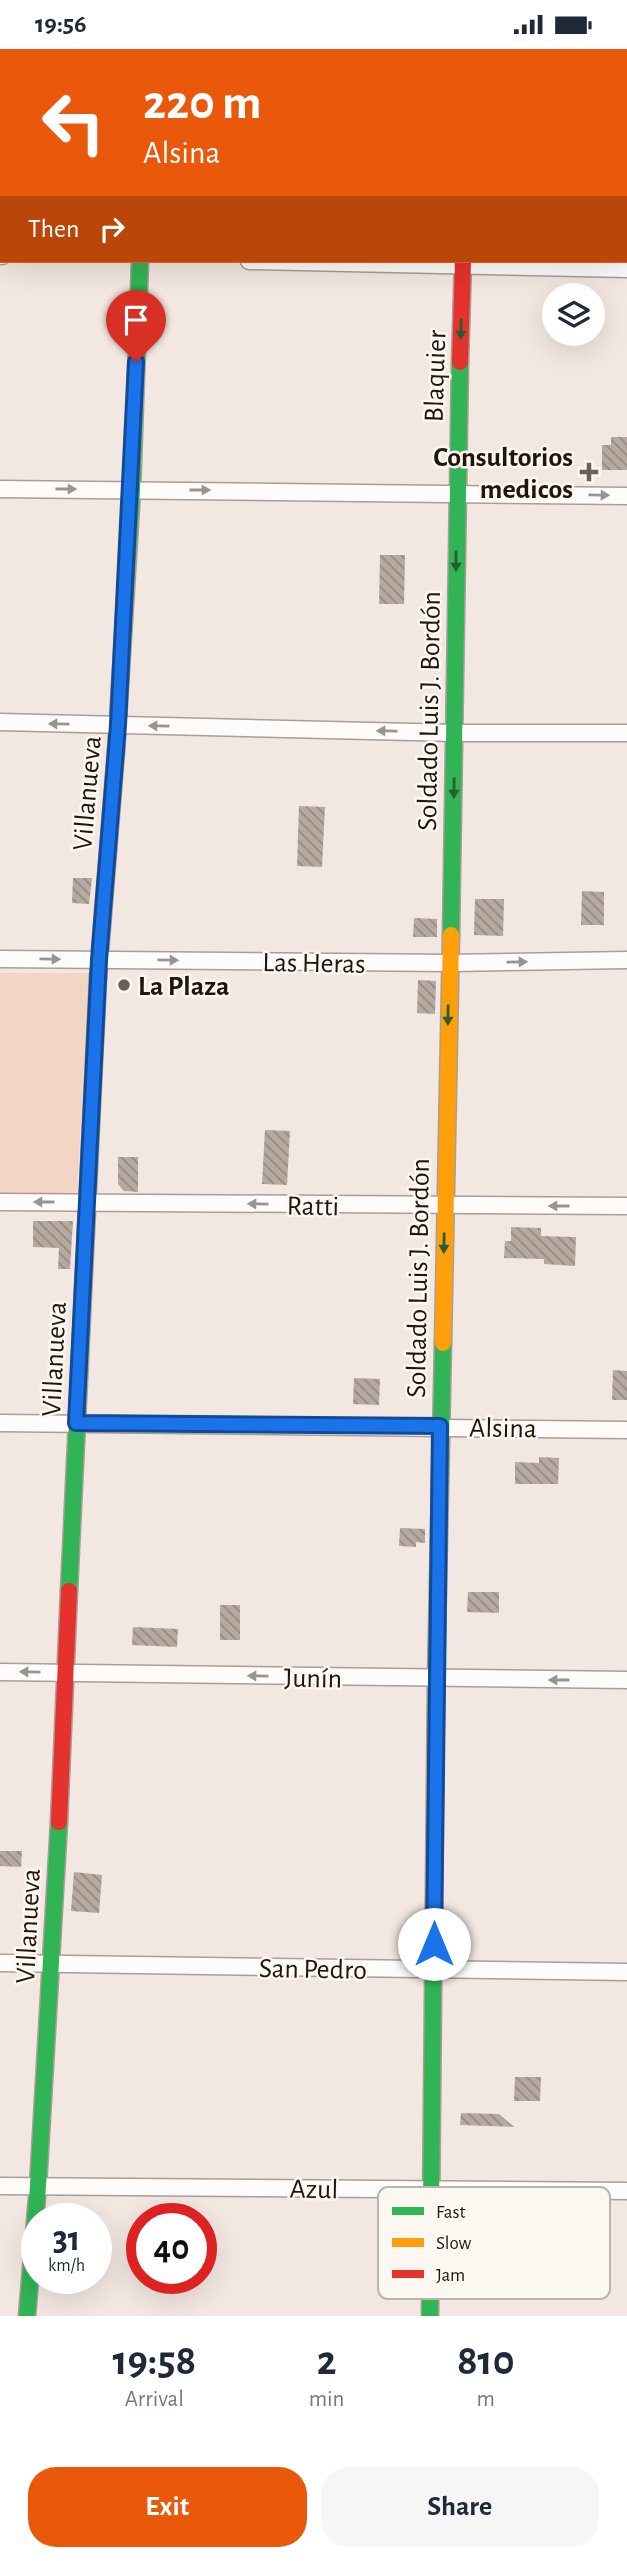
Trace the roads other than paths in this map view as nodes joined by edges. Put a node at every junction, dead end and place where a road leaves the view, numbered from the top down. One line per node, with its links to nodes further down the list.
1 (140, 263): 6 (street, Villanueva)
2 (392, 263): 3 (street)
3 (463, 264): 4 (street); 7 (street, Blaquier, one-way to 7)
4 (627, 269)
5 (0, 489): 6 (street, one-way to 6)
6 (132, 490): 7 (street, one-way to 7); 10 (street, Villanueva)
7 (457, 492): 8 (street, one-way to 8); 11 (street, Soldado Luis J. Bordón, one-way to 11)
8 (627, 496)
9 (0, 722): 10 (street, one-way to 9)
10 (118, 725): 11 (street, one-way to 10); 14 (street, Villanueva)
11 (455, 733): 12 (street); 16 (street, Soldado Luis J. Bordón, one-way to 16)
12 (627, 733)
13 (0, 959): 14 (street, Las Heras, one-way to 14)
14 (99, 960): 16 (street, Las Heras, one-way to 16); 18 (street, Villanueva)
15 (627, 960): 16 (street, Las Heras, one-way to 15)
16 (450, 963): 19 (street, Soldado Luis J. Bordón, one-way to 19)
17 (0, 1202): 18 (street, Ratti, one-way to 17)
18 (88, 1202): 19 (street, Ratti, one-way to 18); 22 (street, Villanueva)
19 (445, 1206): 20 (street, Ratti, one-way to 19); 23 (street, Soldado Luis J. Bordón, one-way to 23)
20 (627, 1206)
21 (0, 1423): 22 (street, Alsina)
22 (76, 1423): 23 (street, Alsina); 26 (street, Villanueva)
23 (440, 1426): 24 (street, Alsina); 27 (street, Soldado Luis J. Bordón)
24 (627, 1430)
25 (0, 1672): 26 (street, Junín, one-way to 25)
26 (66, 1673): 27 (street, Junín, one-way to 26); 30 (street, Villanueva)
27 (436, 1679): 28 (street, Junín, one-way to 27); 31 (street, Soldado Luis J. Bordón)
28 (627, 1680)
29 (0, 1963): 30 (street, San Pedro)
30 (52, 1963): 31 (street, San Pedro); 34 (street, Villanueva)
31 (433, 1970): 32 (street, San Pedro); 35 (street, Soldado Luis J. Bordón)
32 (627, 1972)
33 (0, 2186): 34 (street, Azul)
34 (38, 2186): 36 (street, Azul); 37 (street, Villanueva)
35 (431, 2187)
36 (378, 2189)
37 (27, 2316)

